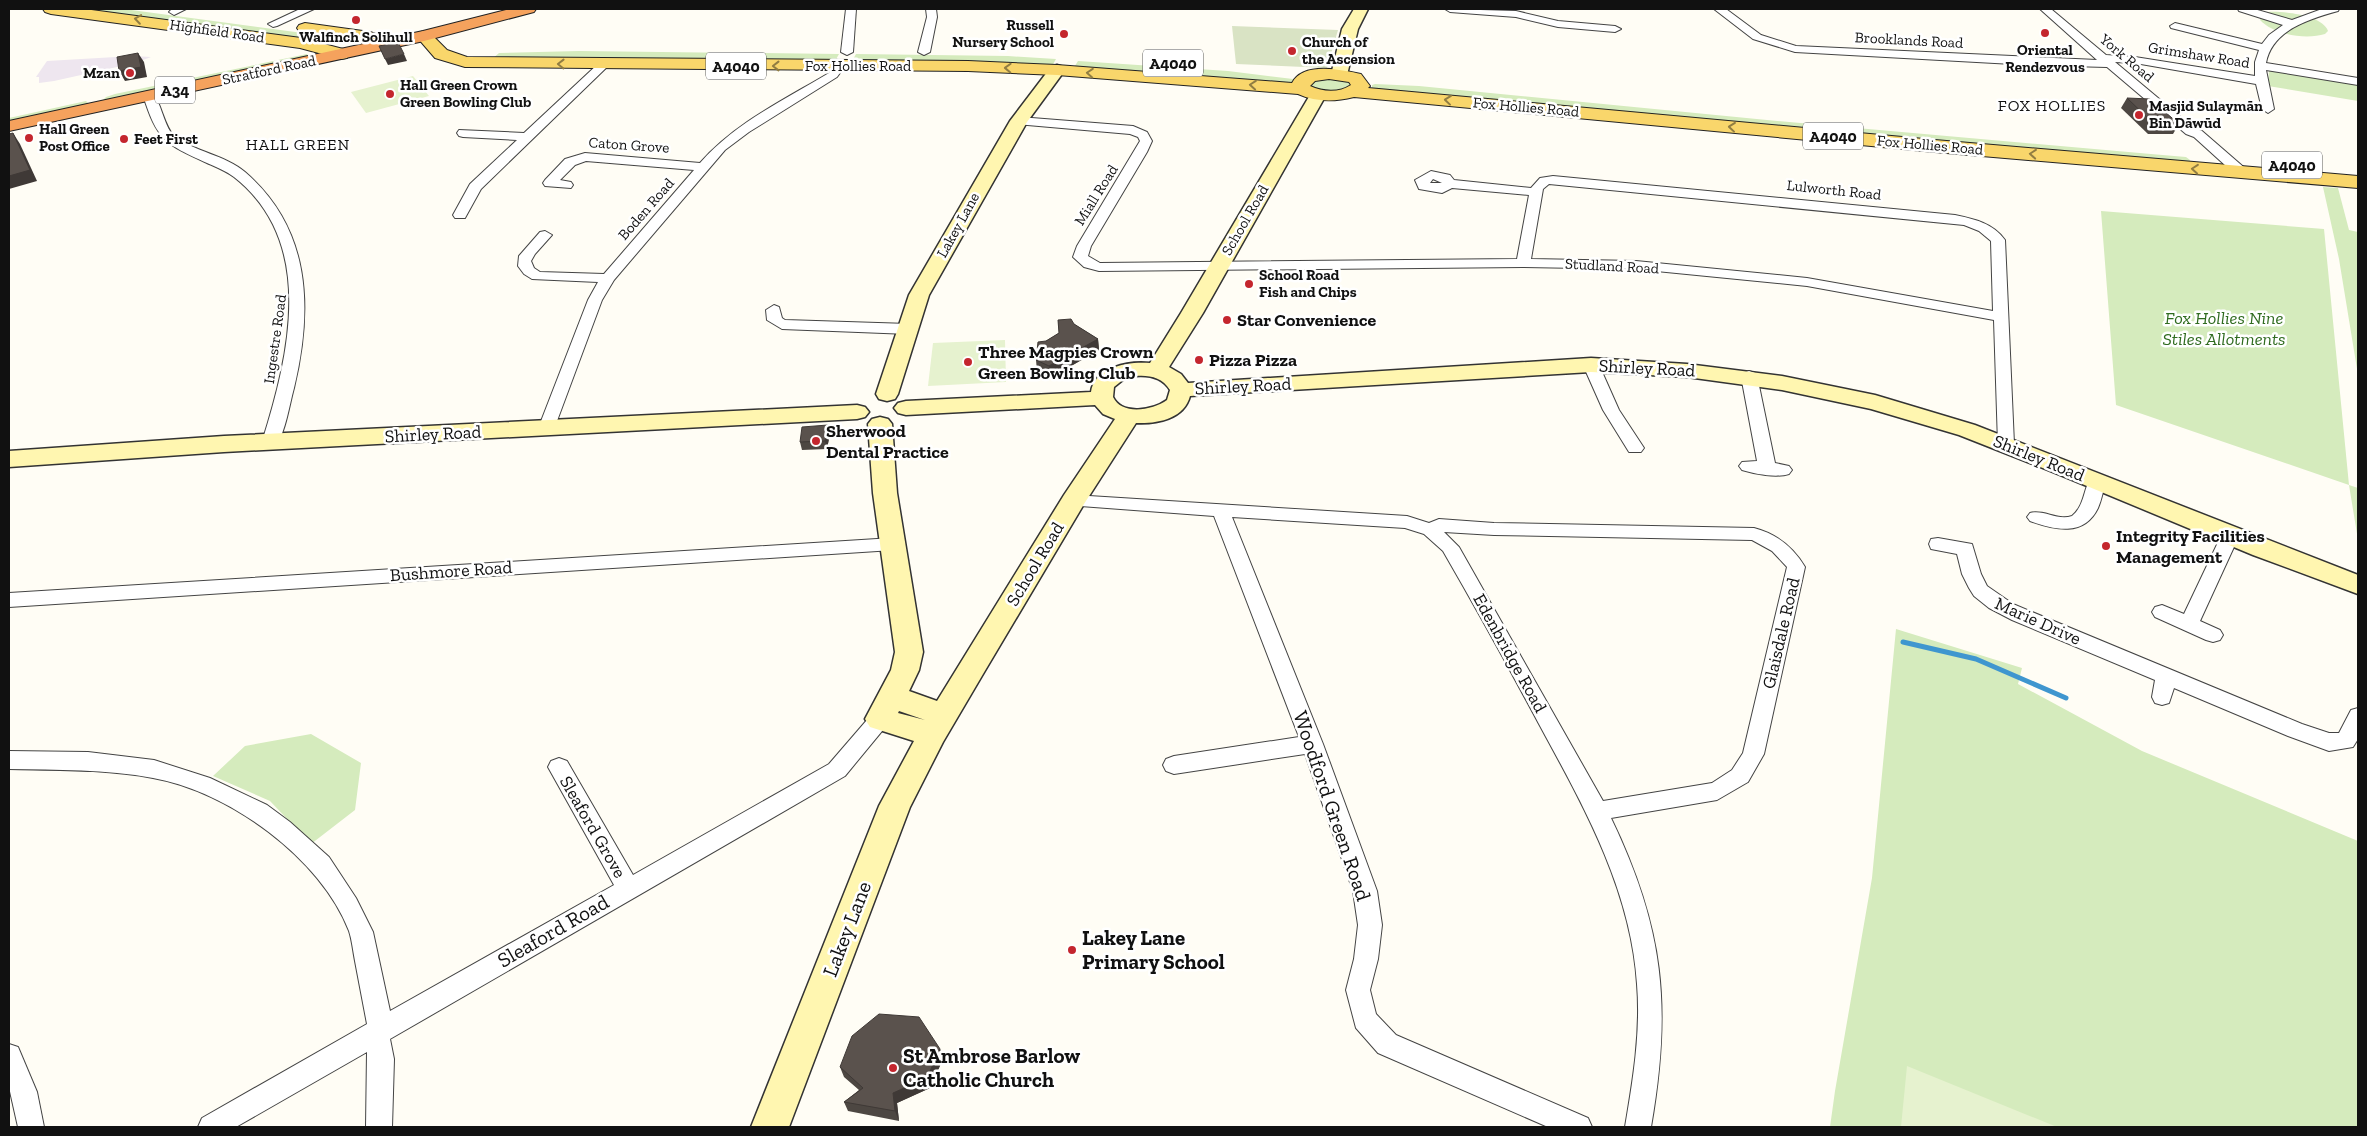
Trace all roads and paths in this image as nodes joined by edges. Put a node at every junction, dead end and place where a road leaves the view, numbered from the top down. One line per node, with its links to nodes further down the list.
1 (51, 9): 24 (main road, Highfield Road, one-way to 1)
2 (150, 9): 16 (main road, Highfield Road)
3 (309, 9): 17 (street)
4 (492, 9): 20 (highway, Stratford Road / A34)
5 (528, 9): 20 (highway, Stratford Road / A34)
6 (851, 9): 30 (street)
7 (931, 9): 27 (street)
8 (1361, 9): 36 (street)
9 (1450, 9): 21 (street)
10 (1719, 9): 31 (street, Brooklands Road)
11 (2033, 9): 12 (street)
12 (2038, 9)
13 (2045, 9): 31 (street, York Road)
14 (2243, 9): 18 (street)
15 (2334, 9): 18 (street)
16 (178, 10): 17 (main road, Highfield Road)
17 (273, 24): 23 (main road, Highfield Road)
18 (2293, 24): 25 (street)
19 (2176, 26): 25 (street)
20 (439, 27): 22 (highway, Stratford Road / A34); 23 (highway, Stratford Road / A34); 26 (main road, Fox Hollies Road / A4040)
21 (1615, 29)
22 (424, 36): 28 (highway, Stratford Road / A34); 32 (main road, Fox Hollies Road / A4040)
23 (325, 39): 24 (main road); 28 (main road, Highfield Road); 29 (highway, Stratford Road / A34)
24 (298, 42): 29 (highway)
25 (2264, 48): 35 (street)
26 (495, 50): 30 (main road, Fox Hollies Road / A4040); 32 (main road)
27 (924, 52): 30 (main road, Fox Hollies Road / A4040); 33 (main road, Fox Hollies Road / A4040)
28 (341, 54): 41 (highway, Stratford Road / A34)
29 (284, 56): 42 (highway, Stratford Road / A34)
30 (843, 59): 33 (main road, Fox Hollies Road / A4040, one-way to 30); 34 (main road, Fox Hollies Road / A4040, one-way to 34); 50 (street, Boden Road)
31 (2105, 61): 37 (street, Grimshaw Road); 49 (street, York Road)
32 (481, 63): 34 (main road, Fox Hollies Road / A4040, one-way to 32)
33 (1060, 63): 40 (main road, Fox Hollies Road / A4040); 45 (street, Lakey Lane)
34 (603, 65): 48 (street)
35 (2261, 66): 37 (street); 38 (street)
36 (1339, 74): 39 (main road); 40 (main road)
37 (2261, 80): 43 (street)
38 (2358, 82)
39 (1355, 86): 40 (main road); 49 (main road, Fox Hollies Road / A4040)
40 (1308, 87): 59 (street, School Road)
41 (149, 95): 42 (highway, Stratford Road / A34); 75 (street, Ingestre Road)
42 (96, 101): 44 (highway, Stratford Road / A34); 46 (highway, Stratford Road / A34)
43 (2268, 109)
44 (9, 115)
45 (1020, 122): 59 (street, Miall Road); 63 (street, Lakey Lane)
46 (9, 126)
47 (462, 133): 48 (street)
48 (529, 137): 56 (street)
49 (2226, 165): 51 (main road, Fox Hollies Road / A4040); 52 (main road, Fox Hollies Road / A4040)
50 (703, 167): 54 (street, Caton Grove); 60 (street, Boden Road)
51 (2358, 171)
52 (2358, 182)
53 (1450, 184): 55 (street)
54 (566, 185)
55 (1536, 192): 58 (street); 62 (street, Lulworth Road)
56 (446, 216)
57 (545, 235): 60 (street)
58 (1523, 263): 59 (street, Studland Road); 62 (street, Studland Road)
59 (1219, 266): 65 (street, School Road)
60 (608, 278): 74 (street, Boden Road)
61 (774, 310): 63 (street)
62 (2001, 317): 76 (street, Lulworth Road)
63 (909, 329): 68 (street, Lakey Lane)
64 (1590, 365): 66 (street, Shirley Road); 67 (street, Shirley Road); 77 (street)
65 (1156, 370): 67 (street, Shirley Road); 69 (street)
66 (1749, 376): 76 (street, Shirley Road); 79 (street)
67 (1181, 390): 72 (street, Shirley Road)
68 (887, 394): 70 (street); 71 (street)
69 (1102, 398): 70 (street); 72 (street, Shirley Road)
70 (906, 408): 73 (street)
71 (857, 412): 73 (street); 74 (street, Shirley Road)
72 (1129, 416): 81 (street, School Road)
73 (880, 424): 86 (street)
74 (546, 429): 75 (street, Shirley Road)
75 (270, 442): 78 (street, Shirley Road)
76 (2006, 444): 80 (street, Shirley Road)
77 (1635, 448)
78 (9, 459)
79 (1748, 466)
80 (2097, 481): 83 (street, Shirley Road); 85 (street, Shirley Road)
81 (1073, 501): 82 (street, Edenbridge Road); 97 (street, School Road)
82 (1221, 512): 84 (street, Edenbridge Road); 98 (street, Woodford Green Road)
83 (2036, 517)
84 (1430, 530): 102 (street, Edenbridge Road); 102 (street, Glaisdale Road)
85 (2230, 536): 88 (street, Shirley Road); 91 (street)
86 (893, 544): 89 (street, Bushmore Road); 95 (street)
87 (1938, 544): 93 (street, Marie Drive)
88 (2358, 585)
89 (9, 600)
90 (2162, 612): 91 (street)
91 (2189, 624): 92 (street)
92 (2213, 635)
93 (2166, 676): 94 (street); 96 (street, Marie Drive)
94 (2162, 697)
95 (886, 708): 97 (street); 103 (street, Sleaford Road)
96 (2358, 716)
97 (938, 725): 109 (street, Lakey Lane)
98 (1312, 744): 100 (street); 110 (street, Woodford Green Road)
99 (9, 760): 104 (street)
100 (1174, 765)
101 (558, 767): 103 (street, Sleaford Grove)
102 (1598, 811): 111 (street, Edenbridge Road)
103 (628, 888): 104 (street, Sleaford Road)
104 (379, 1032): 107 (street, Sleaford Road); 108 (street)
105 (9, 1056): 106 (street)
106 (31, 1127)
107 (211, 1127)
108 (379, 1127)
109 (770, 1127)
110 (1579, 1127)
111 (1638, 1127)

